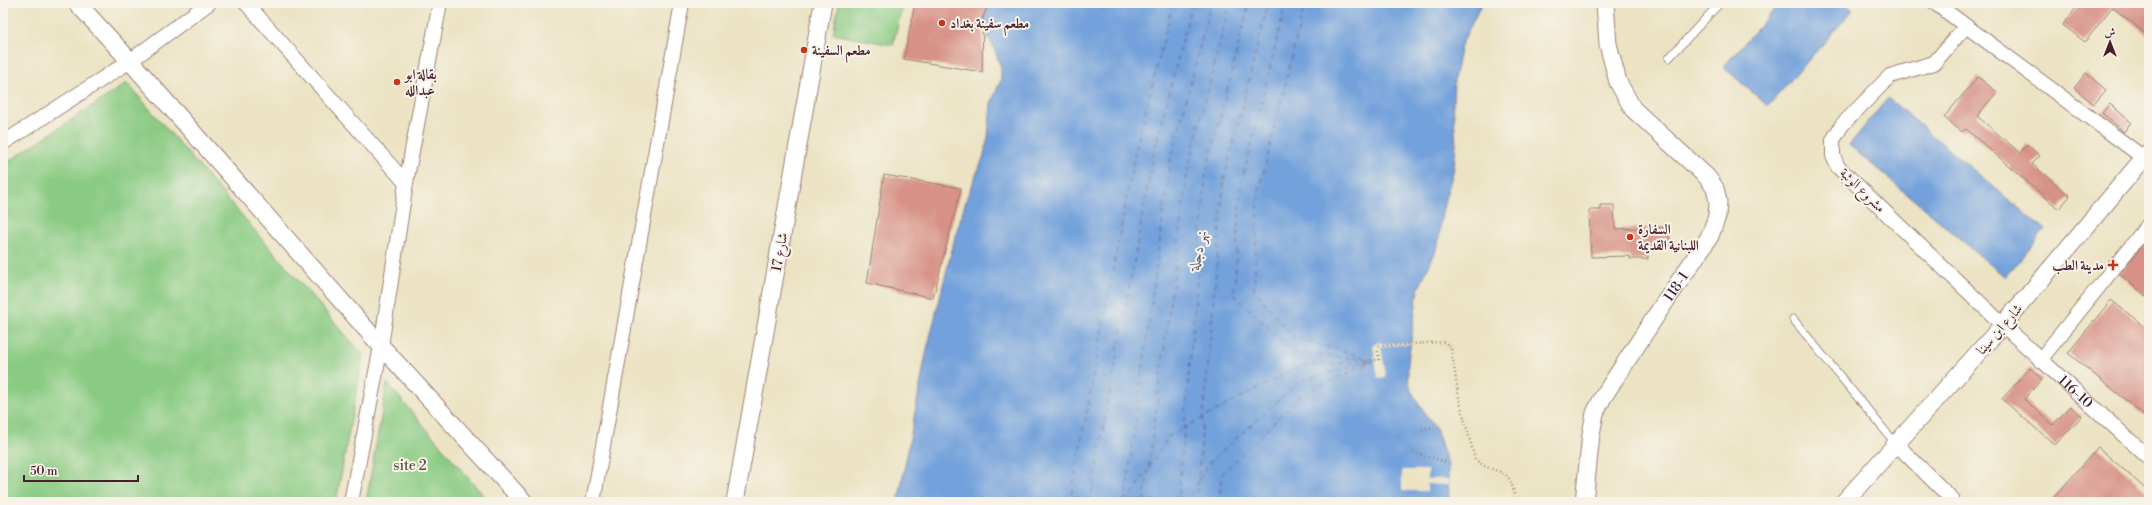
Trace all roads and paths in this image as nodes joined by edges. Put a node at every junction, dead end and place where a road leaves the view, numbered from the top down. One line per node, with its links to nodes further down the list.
1 (77, 3): 12 (street)
2 (209, 3): 12 (street)
3 (246, 3): 15 (street)
4 (440, 3): 15 (street)
5 (682, 3): 31 (street)
6 (823, 3): 32 (street, شارع 17)
7 (1605, 3): 34 (street, 118-1)
8 (1720, 3): 11 (lane)
9 (1935, 3): 10 (street)
10 (1966, 26): 14 (street); 18 (street, مشروع الوثبة)
11 (1669, 58)
12 (130, 61): 13 (street); 19 (street)
13 (3, 143)
14 (2147, 155): 18 (street, شارع ابن سينا)
15 (406, 183): 19 (street)
16 (2149, 224): 21 (street)
17 (1793, 319): 24 (lane)
18 (2003, 325): 21 (street, 116-10); 24 (street, شارع ابن سينا)
19 (381, 346): 29 (street); 30 (street)
20 (1375, 360): 33 (path)
21 (2040, 360): 26 (street, 116-10)
22 (1434, 427): 23 (path)
23 (1422, 429)
24 (1896, 444): 28 (street); 35 (street, شارع ابن سينا)
25 (1413, 453): 27 (path)
26 (2149, 458)
27 (1447, 462)
28 (1950, 501)
29 (351, 502)
30 (524, 502)
31 (593, 502)
32 (735, 502)
33 (1515, 502)
34 (1584, 502)
35 (1844, 502)

